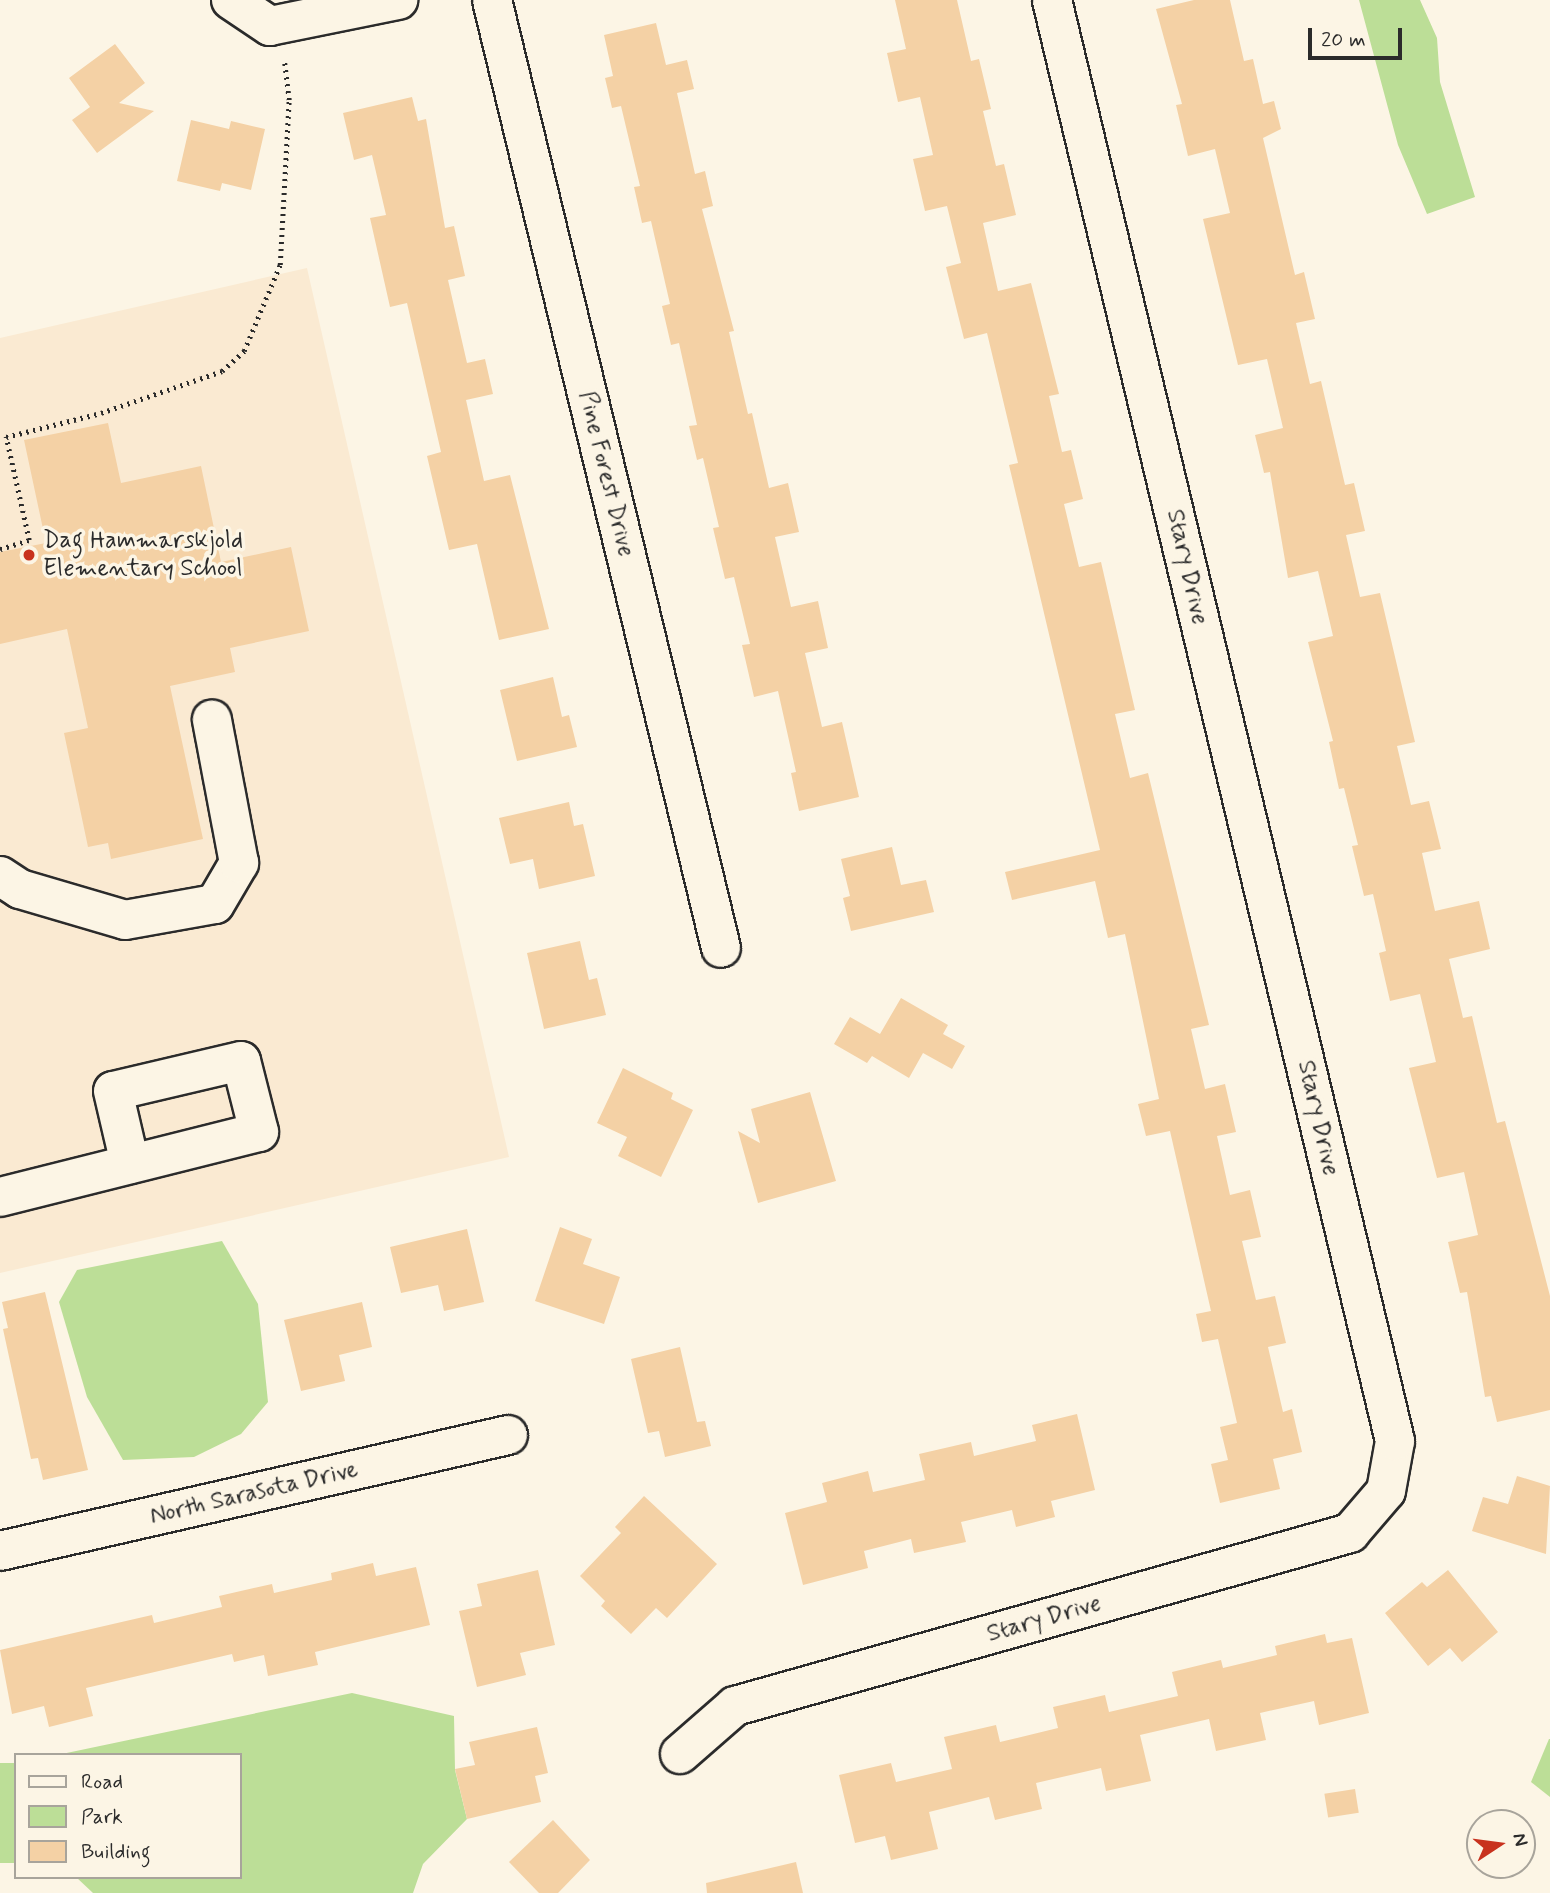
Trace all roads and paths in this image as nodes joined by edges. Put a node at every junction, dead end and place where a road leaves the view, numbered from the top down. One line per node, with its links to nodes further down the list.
1 (231, 0): 5 (street)
2 (398, 0): 5 (street)
3 (492, 0): 9 (street, Pine Forest Drive)
4 (1052, 0): 14 (street, Stary Drive)
5 (277, 42): 6 (path)
6 (0, 549)
7 (212, 720): 8 (street)
8 (0, 876)
9 (721, 948)
10 (130, 1164): 11 (street)
11 (0, 1197)
12 (508, 1435): 13 (street, North Sarasota Drive)
13 (0, 1551)
14 (680, 1754)

